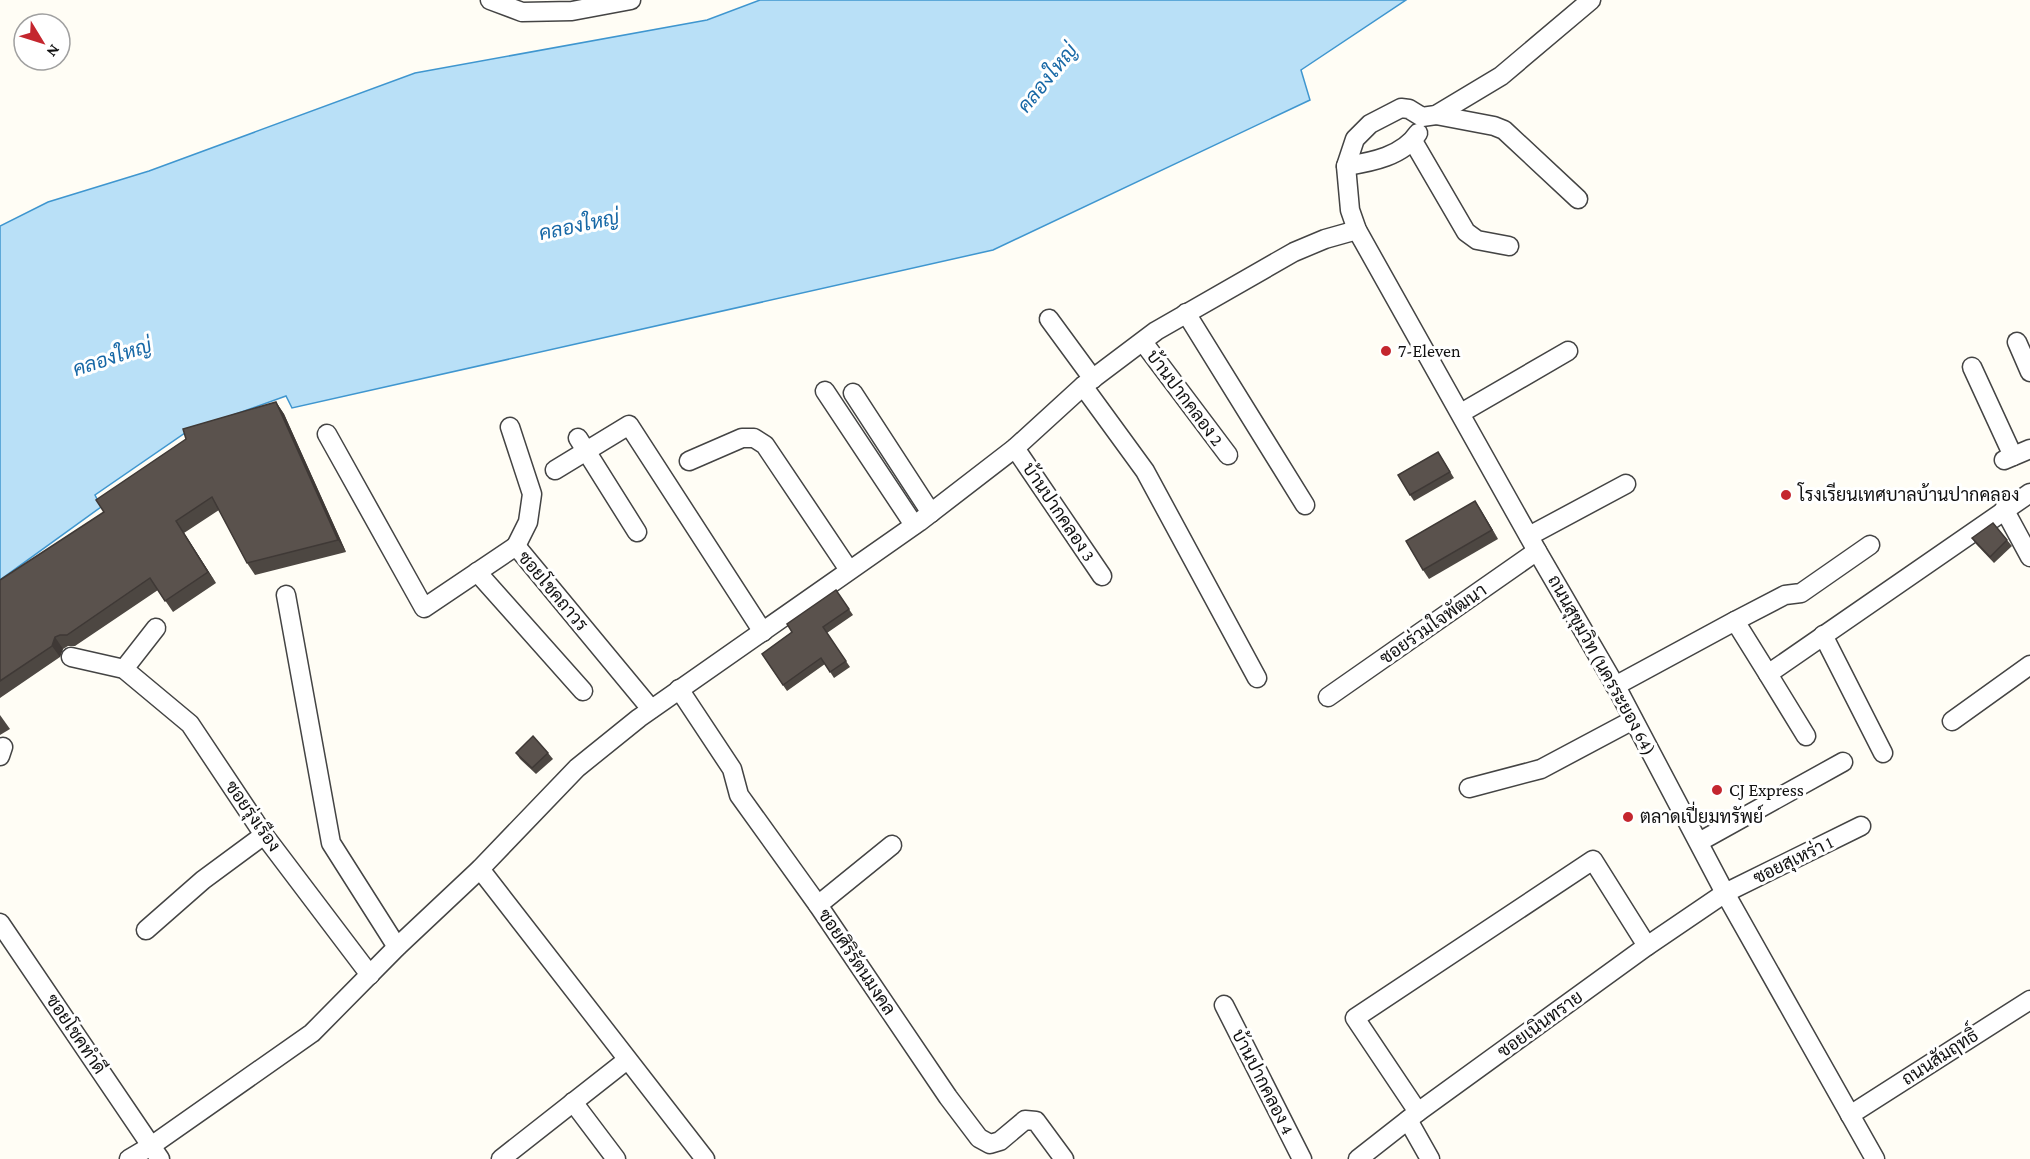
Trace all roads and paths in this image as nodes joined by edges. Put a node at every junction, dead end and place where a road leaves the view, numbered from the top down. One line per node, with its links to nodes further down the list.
1 (490, 0): 2 (street)
2 (631, 0)
3 (1592, 0): 4 (street)
4 (1429, 116): 5 (street); 6 (street); 7 (street)
5 (1413, 141): 6 (street); 9 (street)
6 (1346, 166): 8 (street, ถนนสุขุมวิท (นครระยอง 64))
7 (1578, 199)
8 (1357, 230): 10 (street); 20 (street, ถนนสุขุมวิท (นครระยอง 64))
9 (1509, 246)
10 (1186, 313): 12 (street); 31 (street)
11 (1049, 319): 17 (street)
12 (1143, 342): 17 (street); 25 (street, บ้านปากคลอง 2)
13 (2017, 342): 16 (street)
14 (1568, 351): 20 (street)
15 (1972, 367): 26 (street)
16 (2030, 372)
17 (1088, 382): 24 (street); 52 (street)
18 (825, 391): 34 (street)
19 (853, 393): 33 (street)
20 (1461, 413): 36 (street, ถนนสุขุมวิท (นครระยอง 64))
21 (510, 427): 38 (street)
22 (327, 434): 41 (street, ซอยโชคถาวร)
23 (582, 444): 28 (street); 35 (street); 46 (street)
24 (1015, 448): 33 (street); 42 (street, บ้านปากคลอง 3)
25 (1228, 455)
26 (2015, 455)
27 (689, 461): 40 (street)
28 (555, 470)
29 (1626, 484): 36 (street, ซอยร่วมใจพัฒนา)
30 (2030, 492): 32 (street)
31 (1305, 505)
32 (2004, 509): 39 (street); 47 (street)
33 (932, 513): 34 (street)
34 (914, 525): 40 (street)
35 (637, 532)
36 (1533, 544): 53 (street, ถนนสุขุมวิท (นครระยอง 64)); 56 (street, ซอยร่วมใจพัฒนา)
37 (1870, 545): 44 (street)
38 (516, 546): 41 (street, ซอยโชคถาวร); 57 (street, ซอยโชคถาวร)
39 (2030, 558)
40 (849, 570): 46 (street)
41 (477, 572): 55 (street)
42 (1102, 576)
43 (286, 595): 74 (street)
44 (1735, 621): 51 (street); 53 (street)
45 (156, 628): 50 (street)
46 (763, 633): 54 (street)
47 (1823, 635): 51 (street); 61 (street)
48 (71, 657): 50 (street)
49 (2030, 665): 59 (street)
50 (124, 669): 65 (street, ซอยรุ่งเรือง)
51 (1768, 674): 60 (street)
52 (1257, 678)
53 (1615, 686): 58 (street, ถนนสุขุมวิท (นครระยอง 64))
54 (679, 689): 57 (street); 70 (street, ซอยศิริรัตนมงคล)
55 (583, 691)
56 (1328, 697)
57 (651, 709): 68 (street)
58 (1634, 720): 63 (street); 66 (street, ถนนสุขุมวิท (นครระยอง 64))
59 (1952, 721)
60 (1806, 736)
61 (1883, 753)
62 (1844, 762): 66 (street)
63 (1469, 788)
64 (1861, 826): 69 (street, ซอยสุเหร่า 1)
65 (264, 835): 72 (street); 75 (street, ซอยรุ่งเรือง)
66 (1699, 842): 69 (street, ถนนสุขุมวิท (นครระยอง 64))
67 (892, 845): 70 (street)
68 (480, 869): 74 (street); 78 (street)
69 (1725, 893): 73 (street, ซอยเนินทราย); 80 (street, ถนนสุขุมวิท (นครระยอง 64))
70 (818, 905): 87 (street, ซอยศิริรัตนมงคล)
71 (0, 923): 82 (street, ซอยโชคทำดี)
72 (146, 930)
73 (1647, 946): 81 (street, ซอยเนินทราย); 81 (street)
74 (397, 947): 75 (street)
75 (370, 975): 82 (street)
76 (2030, 1000): 80 (street, ถนนสัมฤทธิ์)
77 (1224, 1005): 88 (street, บ้านปากคลอง 4)
78 (627, 1060): 79 (street); 86 (street)
79 (573, 1102): 83 (street); 85 (street)
80 (1850, 1115): 91 (street, ถนนสุขุมวิท (นครระยอง 64))
81 (1413, 1116): 89 (street, ซอยเนินทราย); 90 (street)
82 (155, 1152): 84 (street)
83 (503, 1158)
84 (129, 1159)
85 (616, 1159)
86 (705, 1159)
87 (1064, 1159)
88 (1302, 1159)
89 (1358, 1159)
90 (1430, 1159)
91 (1875, 1159)

